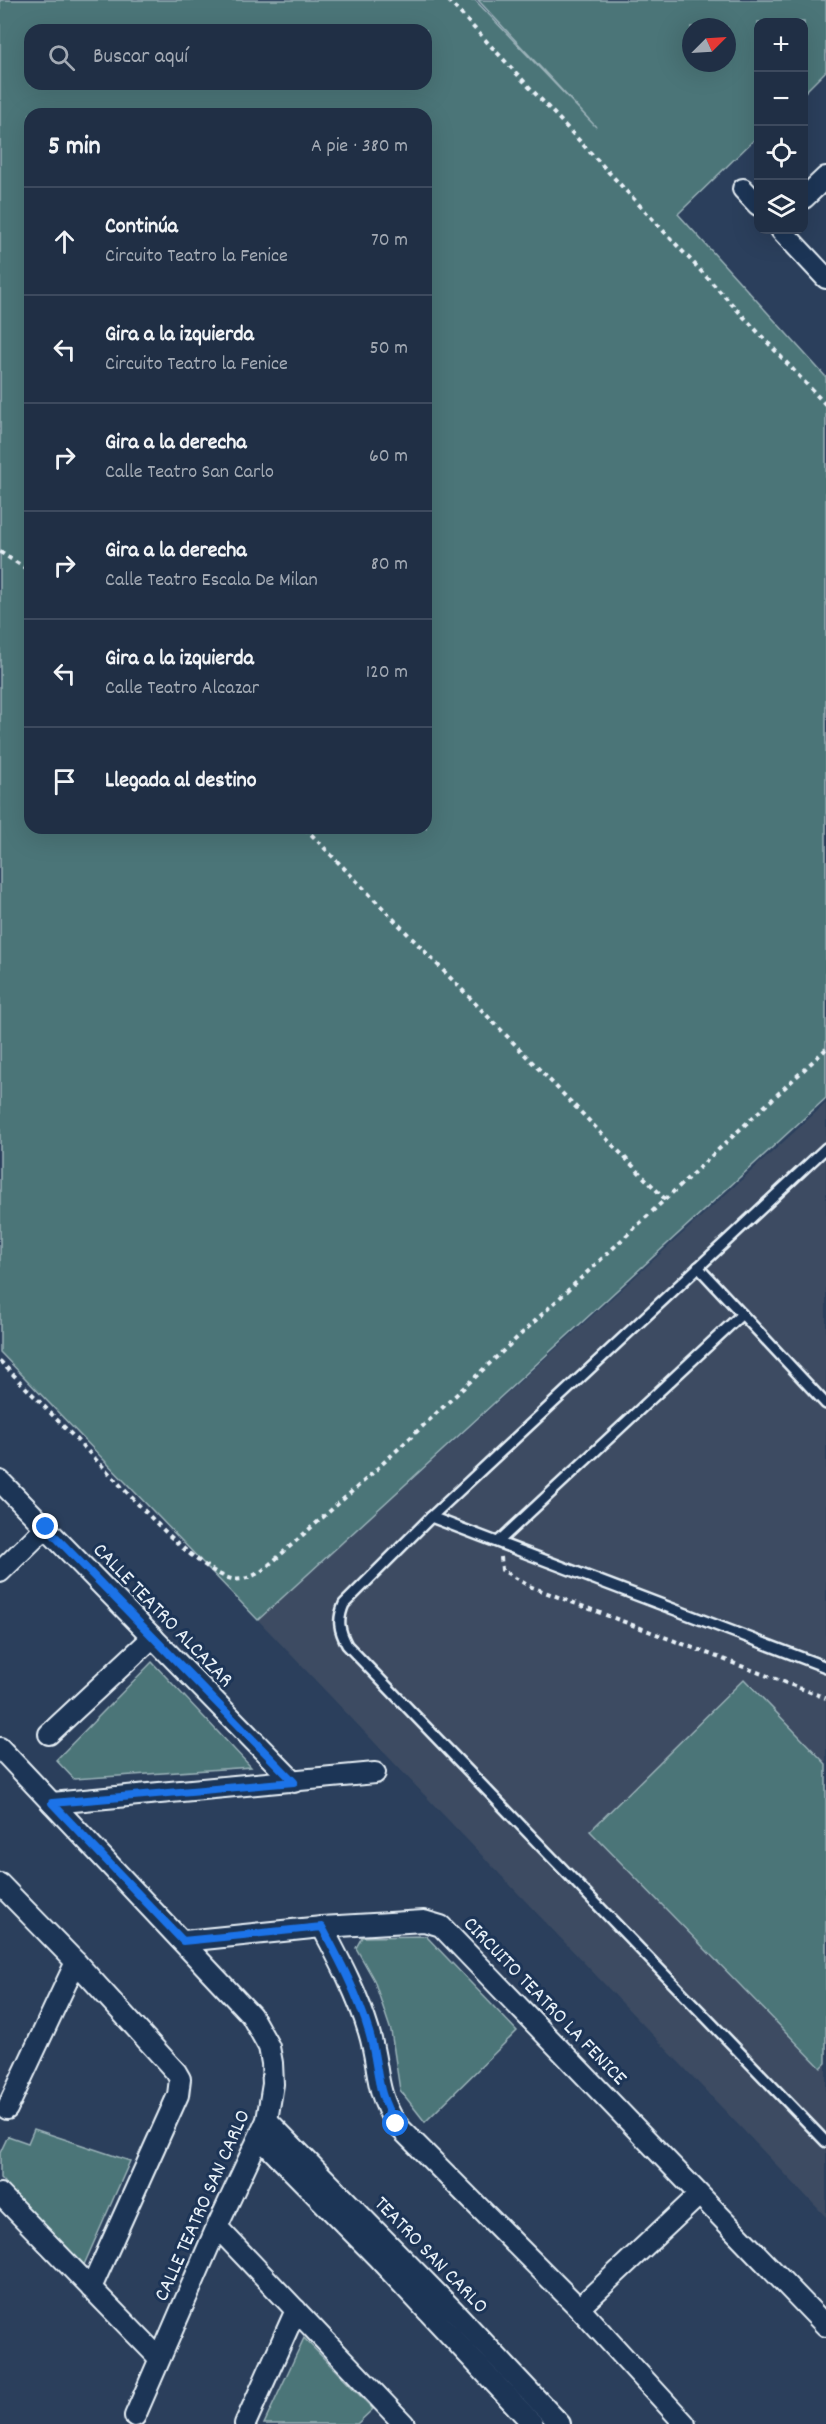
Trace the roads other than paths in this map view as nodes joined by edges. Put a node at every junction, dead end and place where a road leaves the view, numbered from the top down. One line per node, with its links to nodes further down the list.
1 (826, 177): 3 (street)
2 (743, 189): 4 (street)
3 (808, 194)
4 (754, 200)
5 (785, 234): 6 (street)
6 (826, 278)
7 (826, 1148): 8 (lane)
8 (698, 1267): 9 (lane); 12 (lane)
9 (742, 1314): 10 (lane); 14 (lane)
10 (826, 1404)
11 (0, 1481): 13 (street, CALLE TEATRO ALCAZAR)
12 (431, 1517): 14 (lane); 29 (lane)
13 (46, 1527): 15 (street); 16 (street, CALLE TEATRO ALCAZAR)
14 (499, 1541): 17 (lane)
15 (0, 1572)
16 (153, 1637): 18 (street); 21 (street, CALLE TEATRO ALCAZAR)
17 (826, 1667)
18 (49, 1734)
19 (0, 1748): 22 (street, CALLE TEATRO SAN CARLO)
20 (375, 1773): 21 (street)
21 (294, 1782): 22 (street)
22 (52, 1803): 25 (street, CALLE TEATRO SAN CARLO)
23 (0, 1884): 26 (street)
24 (322, 1927): 25 (street, CIRCUITO TEATRO LA FENICE); 31 (street, CIRCUITO TEATRO LA FENICE); 34 (street)
25 (183, 1941): 28 (street, CALLE TEATRO SAN CARLO)
26 (76, 1962): 27 (street); 33 (street)
27 (6, 2109)
28 (263, 2129): 32 (street, CALLE TEATRO SAN CARLO); 41 (street, TEATRO SAN CARLO); 42 (street, TEATRO SAN CARLO)
29 (826, 2142)
30 (0, 2194): 33 (street)
31 (699, 2195): 34 (street); 36 (street, CIRCUITO TEATRO LA FENICE)
32 (217, 2227): 35 (street); 37 (street, CALLE TEATRO SAN CARLO)
33 (91, 2288): 37 (street)
34 (579, 2308): 43 (street)
35 (296, 2310): 39 (street); 40 (street)
36 (826, 2326)
37 (159, 2358): 38 (street, CALLE TEATRO SAN CARLO)
38 (135, 2416)
39 (245, 2424)
40 (404, 2424)
41 (533, 2424)
42 (560, 2424)
43 (685, 2424)

